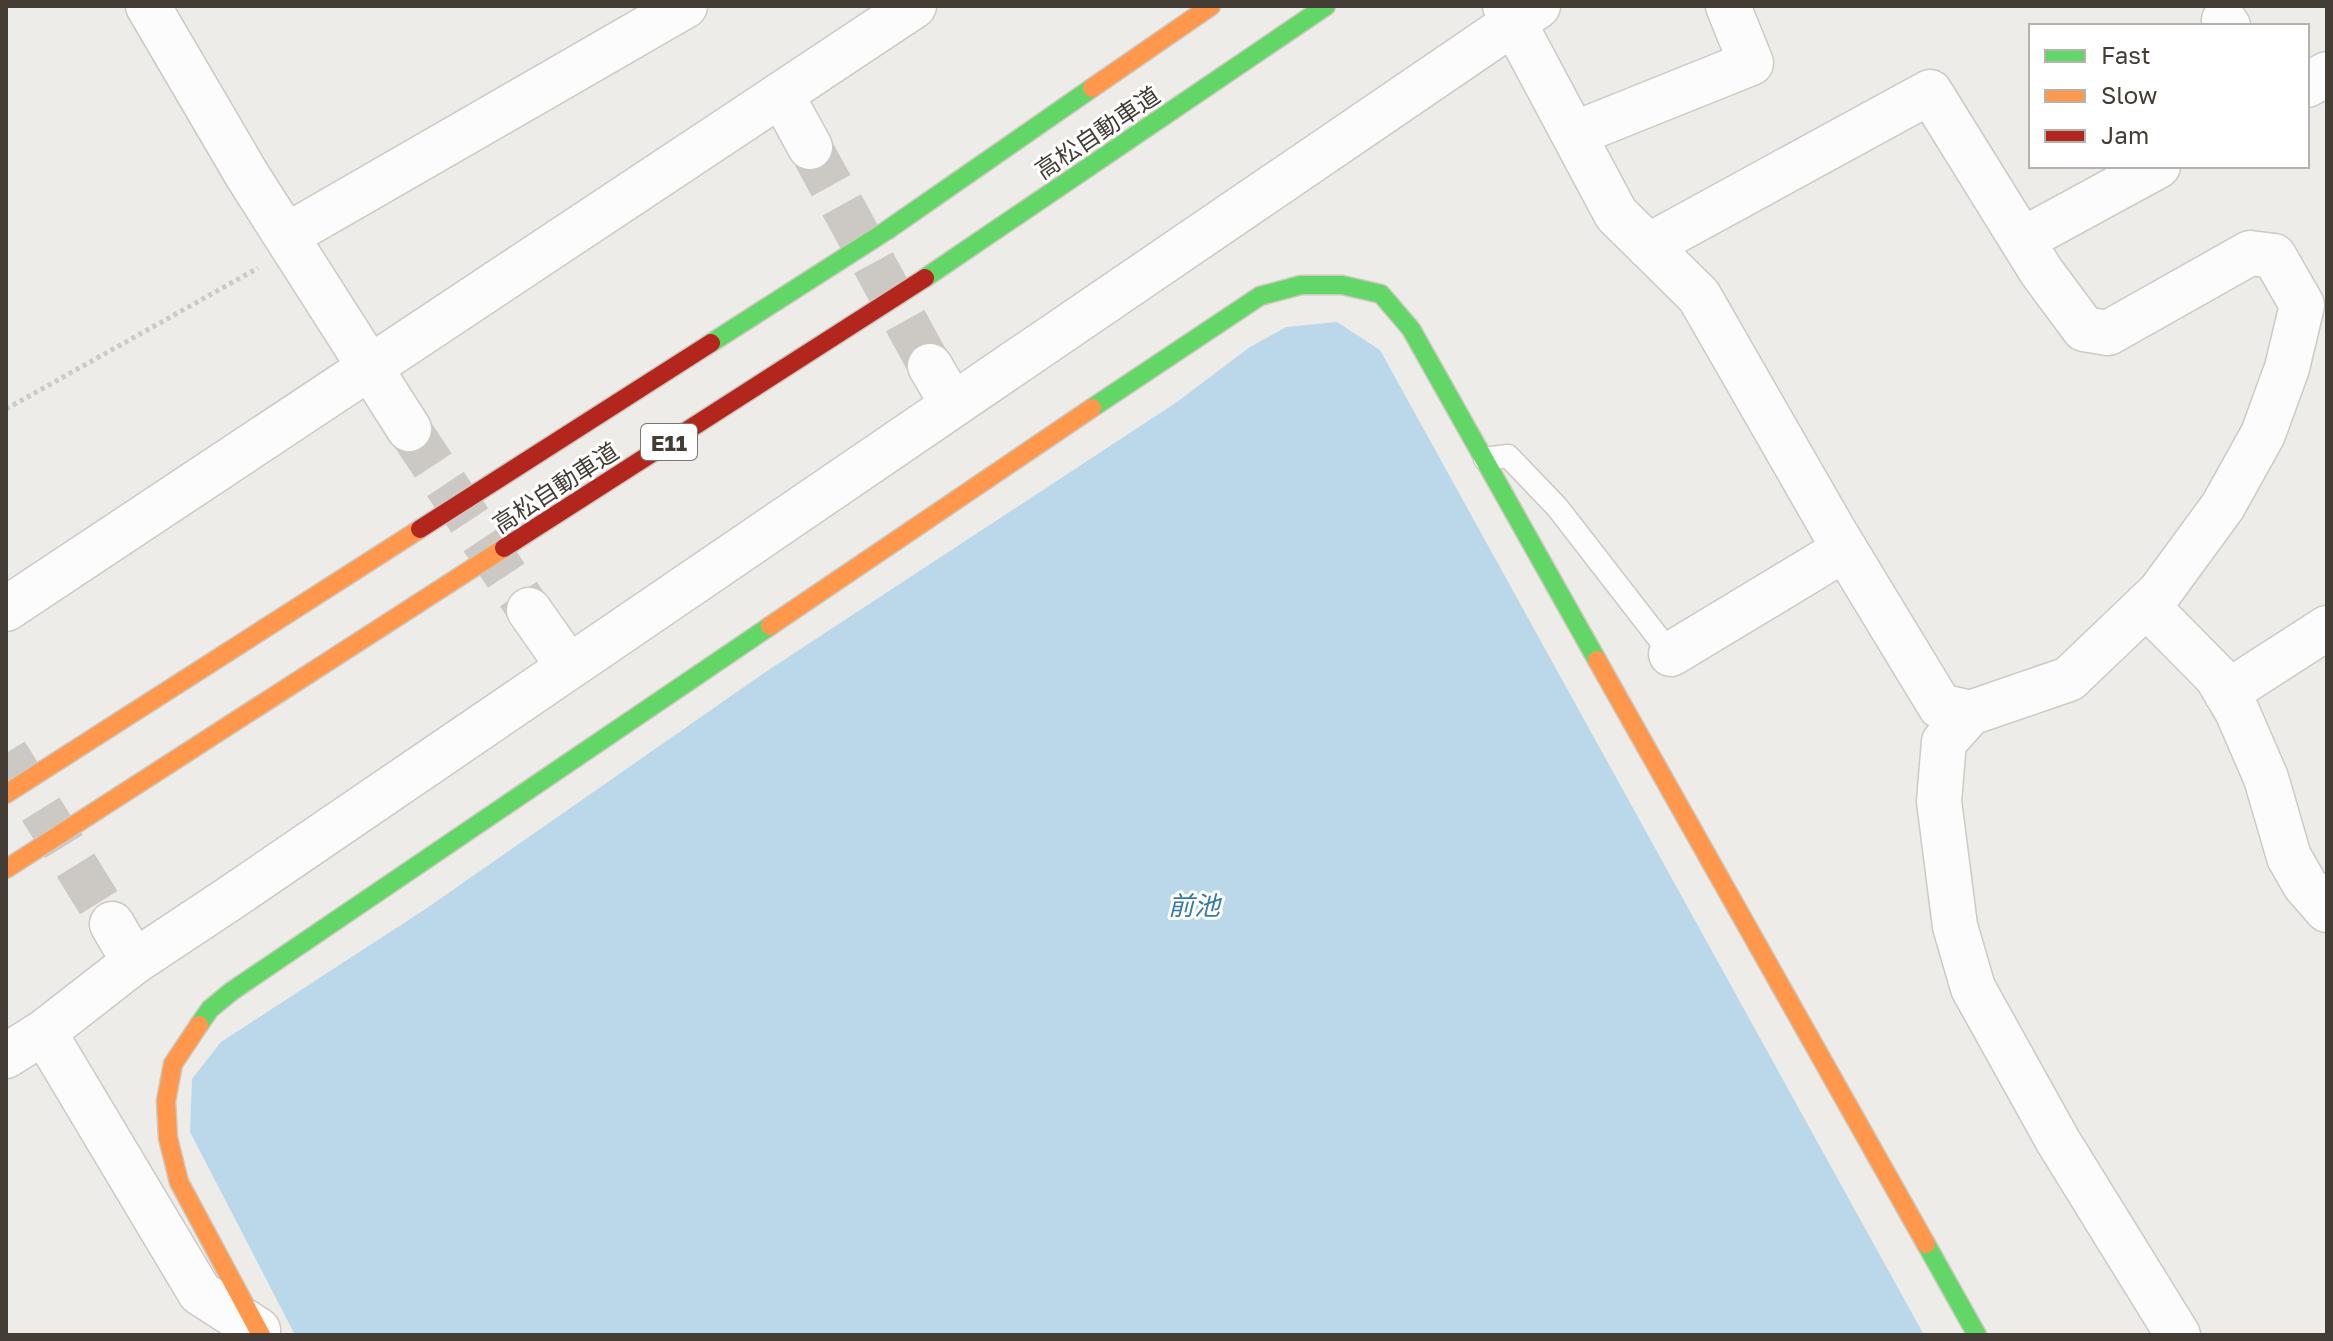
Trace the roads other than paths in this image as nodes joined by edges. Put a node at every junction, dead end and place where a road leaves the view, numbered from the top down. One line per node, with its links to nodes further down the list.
1 (148, 6): 15 (street)
2 (685, 6): 15 (street)
3 (914, 6): 10 (street)
4 (1211, 6): 31 (main road, 高松自動車道 / E11)
5 (1326, 6): 32 (main road, 高松自動車道 / E11)
6 (1728, 6): 11 (street)
7 (1519, 11): 11 (street); 19 (street)
8 (2327, 74): 9 (street)
9 (2309, 84)
10 (782, 96): 12 (street); 18 (street)
11 (1574, 134): 16 (street)
12 (810, 147)
13 (2143, 169): 14 (street)
14 (2022, 240): 16 (street); 23 (street)
15 (290, 242): 18 (street)
16 (1648, 246): 22 (street)
17 (930, 366): 19 (street)
18 (370, 370): 20 (street); 24 (street)
19 (953, 405): 28 (street)
20 (409, 429)
21 (1485, 459): 27 (lane); 38 (main road); 39 (main road)
22 (1845, 549): 27 (street); 30 (street)
23 (2146, 605): 29 (street); 30 (street)
24 (6, 609)
25 (529, 610): 28 (street)
26 (2327, 628): 29 (street)
27 (1671, 654)
28 (569, 667): 35 (street)
29 (2226, 693): 33 (street)
30 (1970, 713): 40 (street)
31 (6, 794)
32 (6, 869)
33 (2327, 910)
34 (112, 924): 35 (street)
35 (134, 962): 36 (street)
36 (44, 1032): 37 (street); 38 (street)
37 (6, 1056)
38 (260, 1333)
39 (1977, 1335)
40 (2178, 1335)

